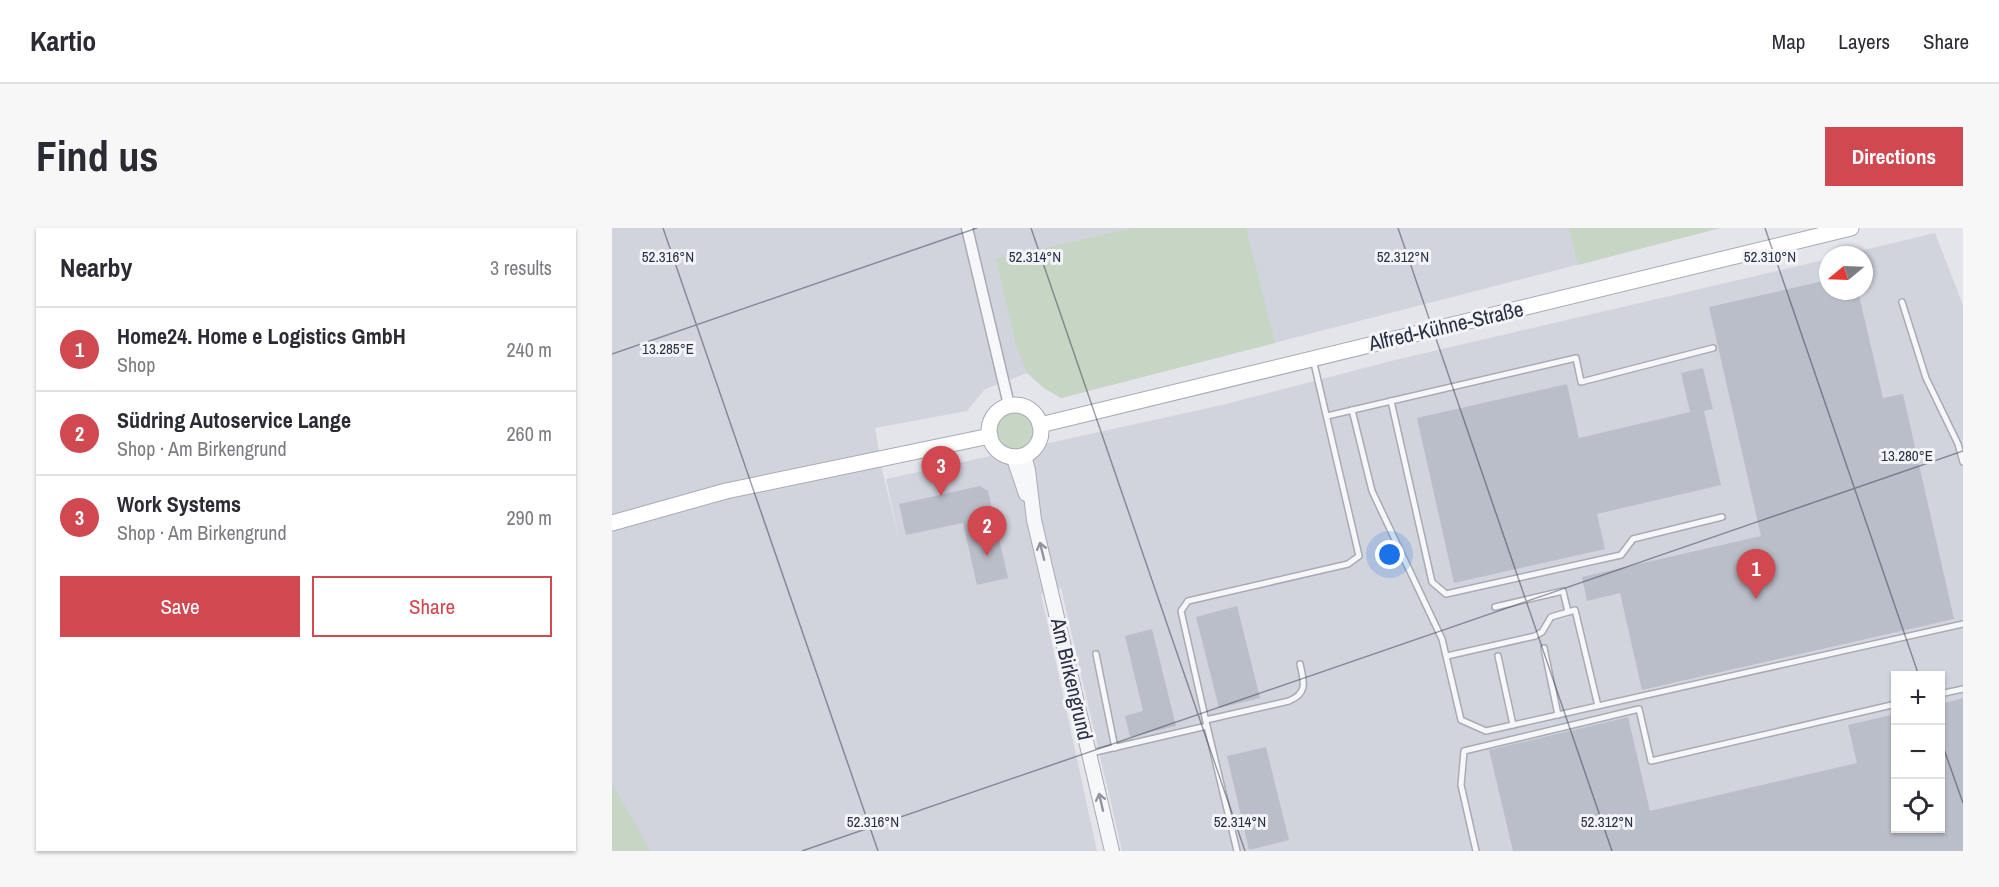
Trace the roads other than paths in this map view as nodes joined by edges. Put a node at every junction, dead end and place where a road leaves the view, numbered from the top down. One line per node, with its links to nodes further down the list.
1 (967, 228): 7 (street)
2 (1851, 228): 5 (main road, Alfred-Kühne-Straße)
3 (1902, 302): 13 (lane)
4 (1713, 348): 6 (lane)
5 (1313, 358): 9 (lane); 10 (main road, Alfred-Kühne-Straße)
6 (1391, 401): 8 (lane); 14 (lane)
7 (1009, 405): 10 (main road); 11 (main road)
8 (1352, 410): 9 (lane); 21 (lane)
9 (1326, 416): 29 (lane)
10 (1040, 425): 12 (main road)
11 (990, 436): 12 (main road); 15 (main road)
12 (1018, 456): 32 (street, Am Birkengrund, one-way to 12)
13 (1963, 462)
14 (1722, 517)
15 (612, 523)
16 (1495, 607): 17 (lane)
17 (1568, 612): 21 (lane); 27 (lane)
18 (1963, 624): 27 (lane)
19 (1544, 648): 28 (lane)
20 (1096, 654): 31 (lane)
21 (1447, 656): 30 (lane)
22 (1498, 656): 30 (lane)
23 (1300, 664): 29 (lane)
24 (1963, 688): 25 (lane)
25 (1945, 693)
26 (1891, 705): 35 (lane)
27 (1598, 706): 28 (lane)
28 (1558, 715): 30 (lane)
29 (1207, 723): 31 (lane); 34 (lane)
30 (1513, 725)
31 (1115, 748): 32 (lane)
32 (1089, 754): 33 (street, Am Birkengrund, one-way to 32)
33 (1112, 851)
34 (1237, 851)
35 (1476, 851)

